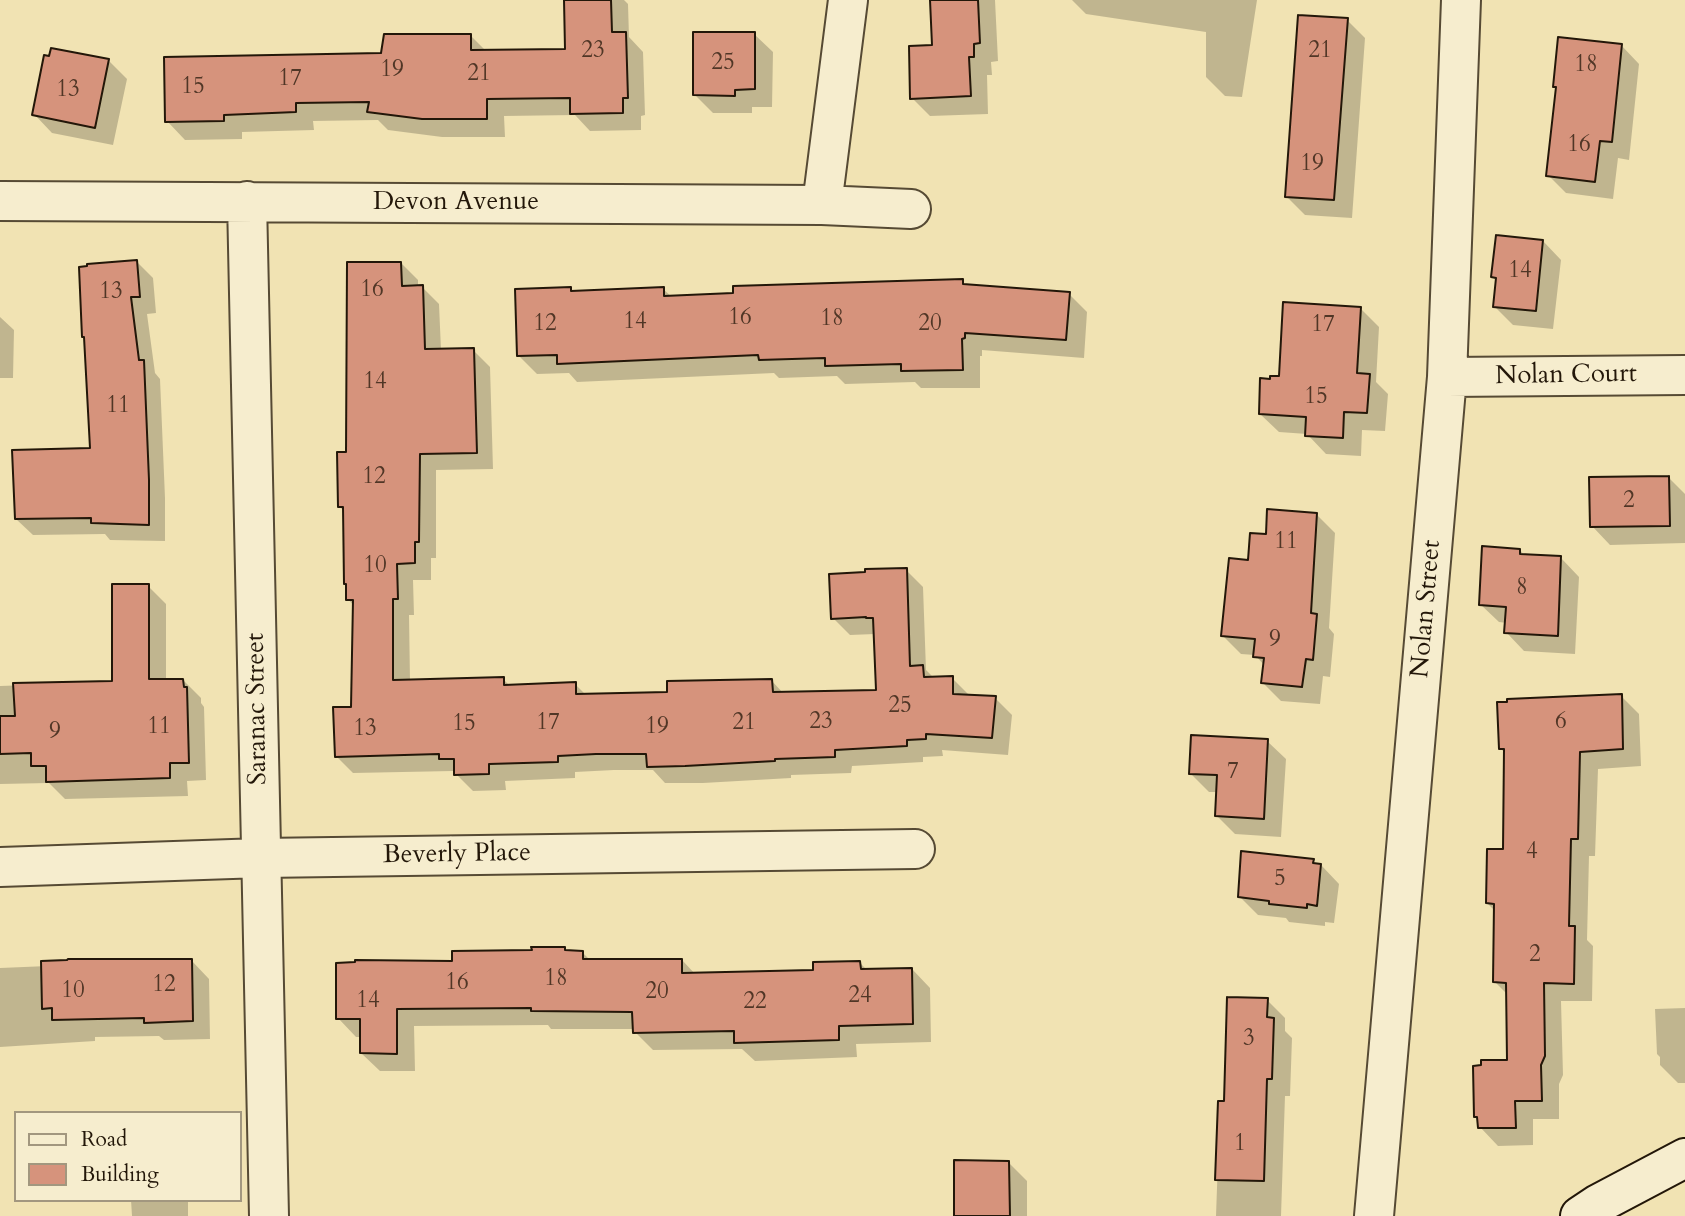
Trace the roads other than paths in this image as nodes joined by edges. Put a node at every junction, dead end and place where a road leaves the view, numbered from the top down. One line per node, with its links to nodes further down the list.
1 (848, 0): 5 (street)
2 (1461, 0): 8 (street, Nolan Street)
3 (0, 201): 4 (street, Devon Avenue)
4 (247, 201): 5 (street, Devon Avenue); 10 (street, Saranac Street)
5 (822, 205): 6 (street, Devon Avenue)
6 (911, 209)
7 (1685, 374): 8 (street, Nolan Court)
8 (1447, 377): 14 (street, Nolan Street)
9 (915, 849): 10 (street, Beverly Place)
10 (261, 858): 11 (street, Beverly Place); 13 (street, Saranac Street)
11 (0, 866)
12 (1685, 1158): 15 (street)
13 (269, 1216)
14 (1374, 1216)
15 (1580, 1216)

